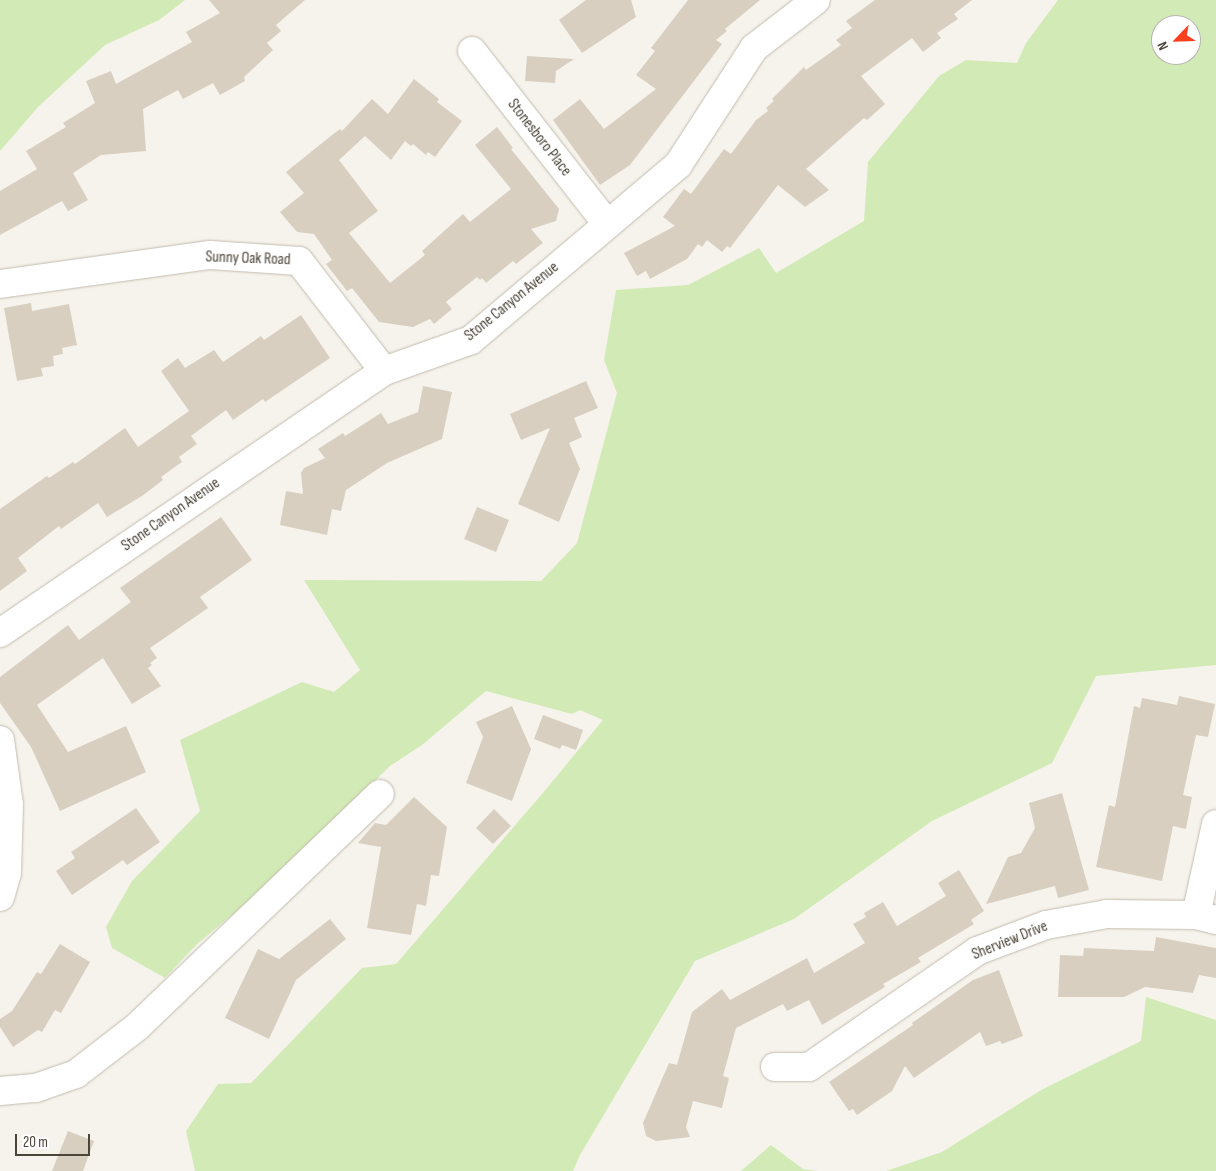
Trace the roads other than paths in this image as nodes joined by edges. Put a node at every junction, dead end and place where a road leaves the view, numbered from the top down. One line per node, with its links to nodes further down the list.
1 (816, 0): 3 (street, Stone Canyon Avenue)
2 (472, 51): 3 (street, Stonesboro Place)
3 (607, 224): 5 (street, Stone Canyon Avenue)
4 (0, 284): 5 (street, Sunny Oak Road)
5 (384, 371): 6 (street, Stone Canyon Avenue)
6 (0, 633)
7 (0, 740): 10 (street)
8 (380, 794): 13 (street)
9 (1216, 824): 11 (street)
10 (0, 897)
11 (1206, 917): 12 (street, Sherview Drive)
12 (775, 1067)
13 (0, 1091)

